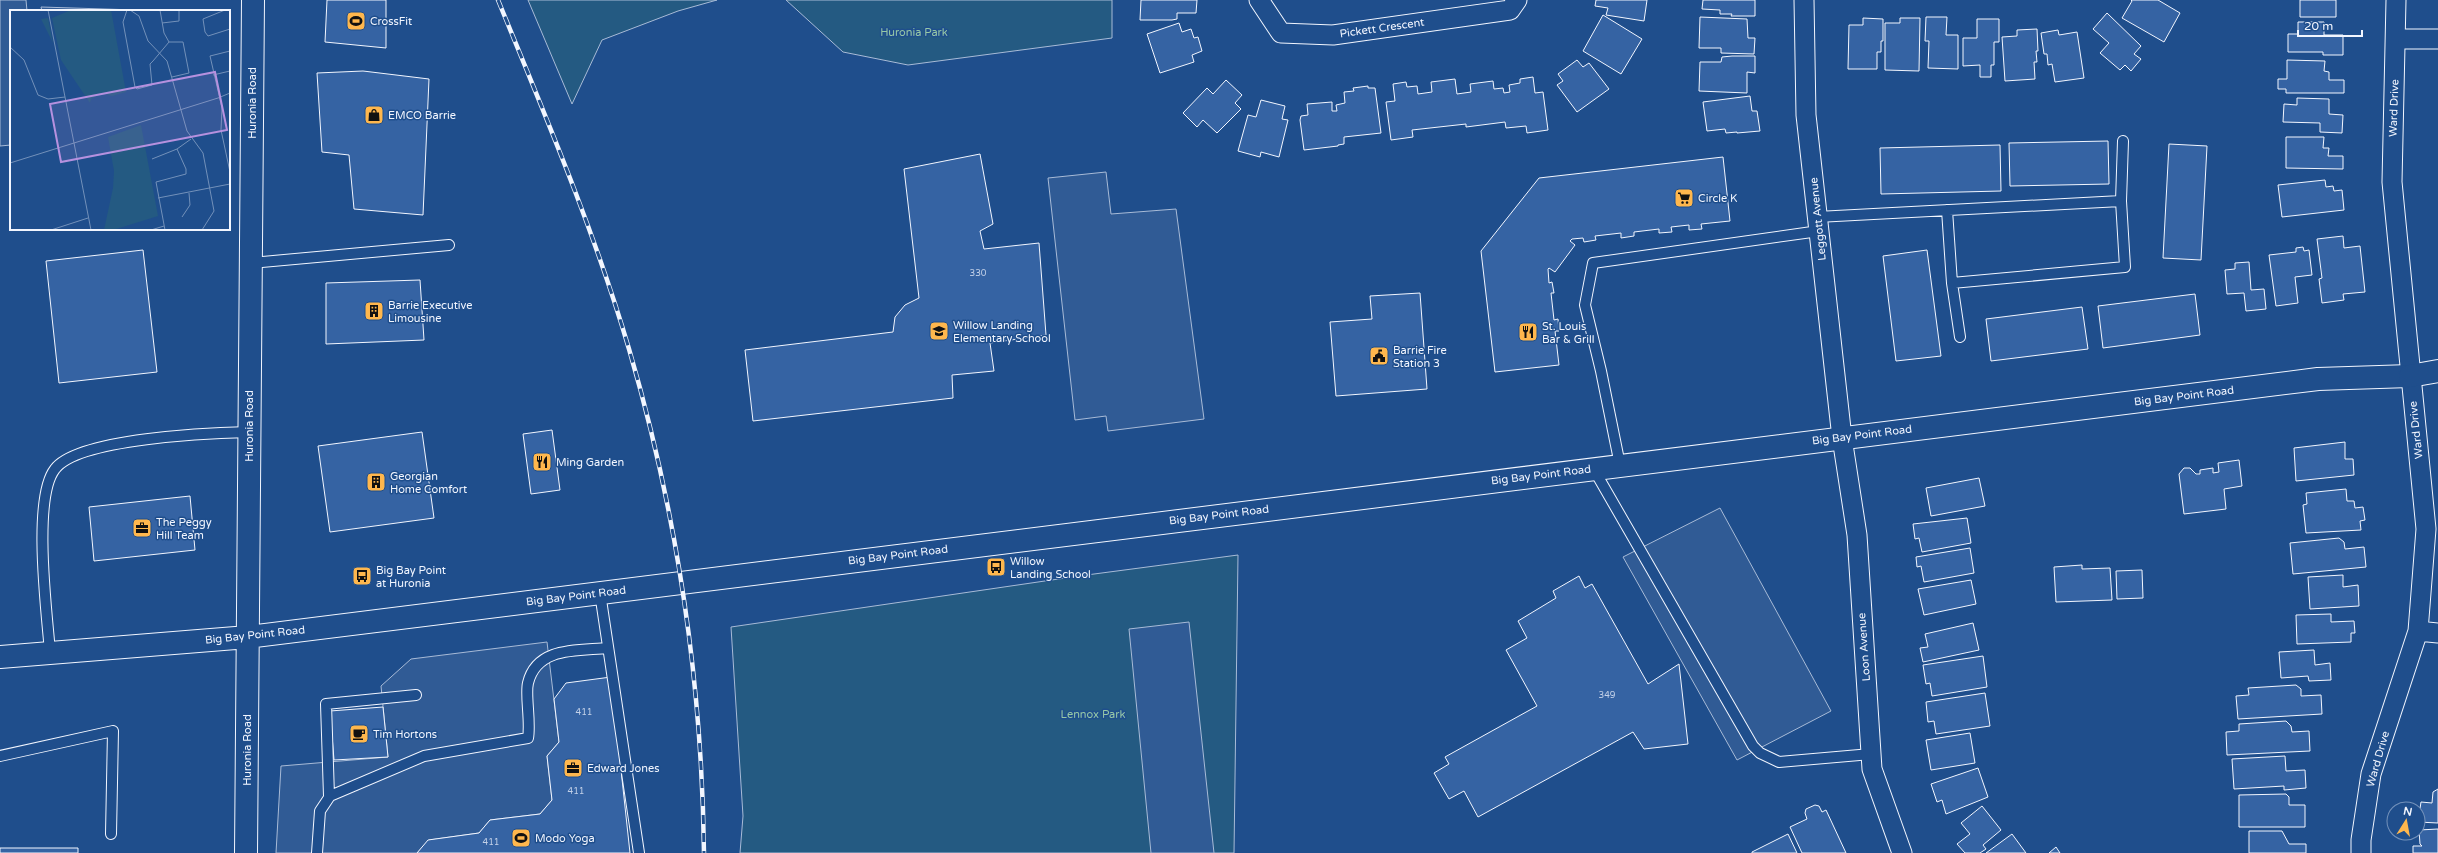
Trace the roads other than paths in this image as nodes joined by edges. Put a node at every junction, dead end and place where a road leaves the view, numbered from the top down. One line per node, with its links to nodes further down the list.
1 (252, 0): 13 (street, Huronia Road)
2 (1259, 0): 3 (street, Pickett Crescent)
3 (1517, 0)
4 (1804, 0): 11 (street, Leggott Avenue)
5 (2396, 0): 6 (street, Ward Drive)
6 (2397, 39): 7 (street); 17 (street, Ward Drive)
7 (2438, 39)
8 (2123, 141): 9 (lane)
9 (2121, 201): 10 (lane); 14 (lane)
10 (1947, 210): 11 (lane); 14 (lane)
11 (1818, 224): 19 (street, Leggott Avenue); 20 (lane)
12 (449, 245): 13 (lane)
13 (251, 262): 18 (street, Huronia Road)
14 (1952, 283): 15 (lane)
15 (1960, 337)
16 (2438, 371): 17 (street, Big Bay Point Road)
17 (2410, 376): 19 (street, Big Bay Point Road); 23 (street, Ward Drive)
18 (249, 432): 25 (street, Huronia Road); 27 (lane)
19 (1842, 438): 20 (street, Big Bay Point Road); 30 (street, Loon Avenue)
20 (1620, 465): 21 (street, Big Bay Point Road)
21 (1593, 468): 22 (street, Big Bay Point Road); 30 (lane)
22 (600, 593): 25 (street, Big Bay Point Road); 26 (lane)
23 (2418, 631): 24 (street); 38 (street, Ward Drive)
24 (2438, 633)
25 (248, 637): 27 (street, Big Bay Point Road); 34 (street, Huronia Road)
26 (608, 648): 32 (lane); 36 (lane)
27 (50, 652): 28 (street, Big Bay Point Road)
28 (0, 657)
29 (416, 695): 32 (lane)
30 (1871, 754): 37 (street, Loon Avenue)
31 (0, 756): 33 (lane)
32 (329, 796): 35 (lane)
33 (111, 834)
34 (246, 853)
35 (317, 853)
36 (639, 853)
37 (1902, 853)
38 (2361, 853)

